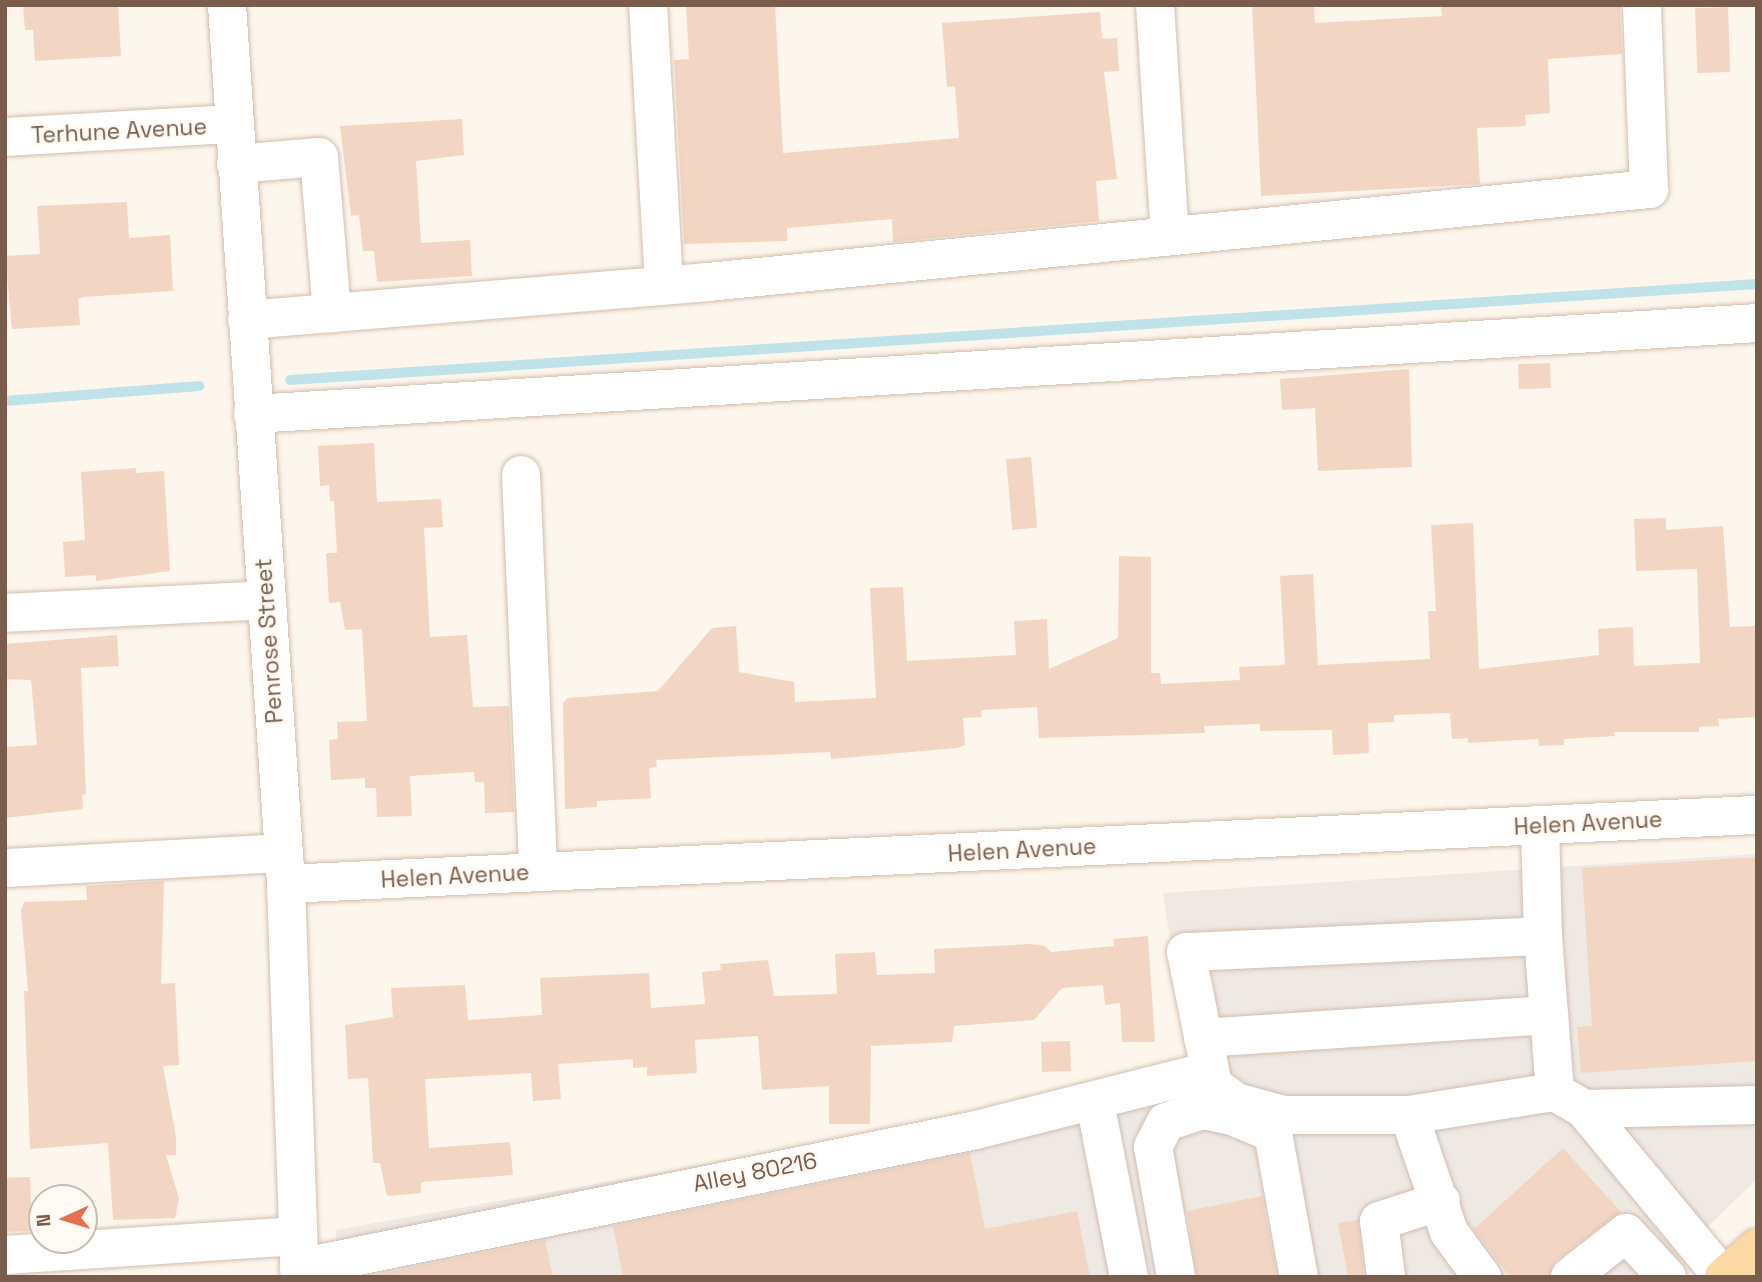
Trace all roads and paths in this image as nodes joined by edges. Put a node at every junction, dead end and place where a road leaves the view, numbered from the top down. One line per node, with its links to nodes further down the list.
1 (227, 5): 5 (street, Penrose Street)
2 (648, 5): 9 (street)
3 (1155, 5): 8 (street)
4 (1642, 5): 8 (street)
5 (233, 124): 6 (street, Terhune Avenue); 7 (street, Penrose Street)
6 (5, 137)
7 (236, 164): 10 (street); 11 (street, Penrose Street)
8 (1170, 236): 9 (street)
9 (664, 285): 10 (street)
10 (332, 313): 11 (street)
11 (247, 320): 13 (street, Penrose Street)
12 (1757, 323): 13 (street)
13 (254, 414): 15 (street, Penrose Street)
14 (521, 475): 21 (street)
15 (267, 600): 16 (street); 20 (street, Penrose Street)
16 (5, 613)
17 (1757, 815): 18 (street, Helen Avenue)
18 (1540, 825): 21 (street, Helen Avenue); 22 (street)
19 (5, 868): 20 (street, Helen Avenue)
20 (285, 869): 21 (street, Helen Avenue); 33 (street, Penrose Street)
21 (537, 872)
22 (1543, 936): 23 (street); 24 (street)
23 (1549, 1015): 24 (street); 25 (street)
24 (1202, 1074): 26 (street, Alley 80216); 29 (street); 35 (street)
25 (1569, 1100): 27 (street); 28 (street); 41 (street)
26 (1095, 1102): 33 (street, Alley 80216); 34 (street)
27 (1757, 1105)
28 (1409, 1115): 29 (street); 30 (street)
29 (1272, 1122): 36 (street)
30 (1441, 1201): 37 (street); 38 (street)
31 (1757, 1248): 41 (main road)
32 (5, 1255): 33 (street, Alley 80216)
33 (299, 1260)
34 (1129, 1277)
35 (1176, 1277)
36 (1299, 1277)
37 (1386, 1277)
38 (1482, 1277)
39 (1570, 1277): 40 (street)
40 (1667, 1277)
41 (1724, 1277)

